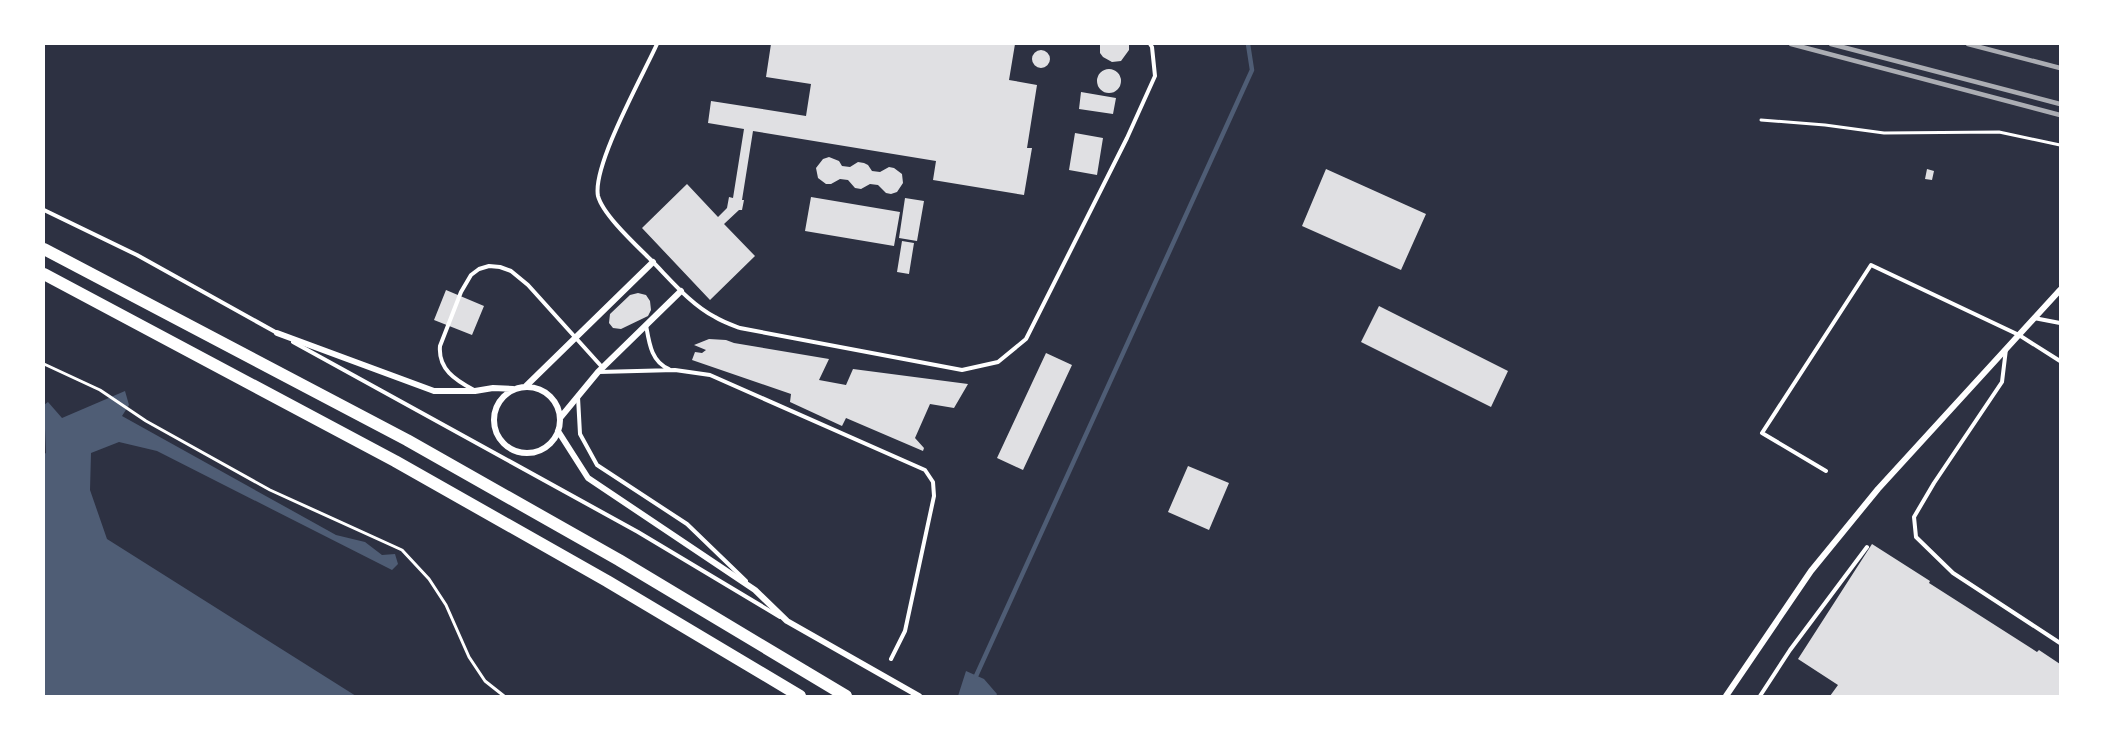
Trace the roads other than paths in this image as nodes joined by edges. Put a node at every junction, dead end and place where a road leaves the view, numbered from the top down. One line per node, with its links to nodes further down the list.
1 (657, 44): 5 (lane)
2 (1150, 44): 8 (lane)
3 (44, 210): 12 (lane)
4 (44, 249): 32 (highway)
5 (653, 262): 8 (lane); 14 (street)
6 (44, 274): 31 (highway)
7 (2061, 290): 9 (street)
8 (681, 291): 11 (street)
9 (2033, 318): 10 (lane); 13 (street)
10 (2061, 323)
11 (646, 325): 17 (street); 18 (lane)
12 (277, 333): 21 (street); 28 (lane)
13 (2019, 335): 15 (street); 16 (lane); 25 (lane)
14 (576, 338): 17 (lane); 19 (street); 21 (lane)
15 (2006, 349): 29 (lane); 34 (street)
16 (2061, 361)
17 (600, 370): 18 (lane); 22 (street)
18 (675, 370): 30 (lane)
19 (526, 386): 20 (street); 23 (street)
20 (513, 389): 21 (street); 24 (street)
21 (475, 391)
22 (578, 397): 23 (street); 27 (lane)
23 (560, 418): 24 (street)
24 (558, 431): 27 (street)
25 (1826, 471)
26 (1867, 548): 35 (lane)
27 (755, 590): 28 (street)
28 (787, 621): 33 (street)
29 (2061, 643)
30 (891, 659)
31 (800, 696)
32 (846, 696)
33 (919, 696)
34 (1726, 696)
35 (1760, 696)

